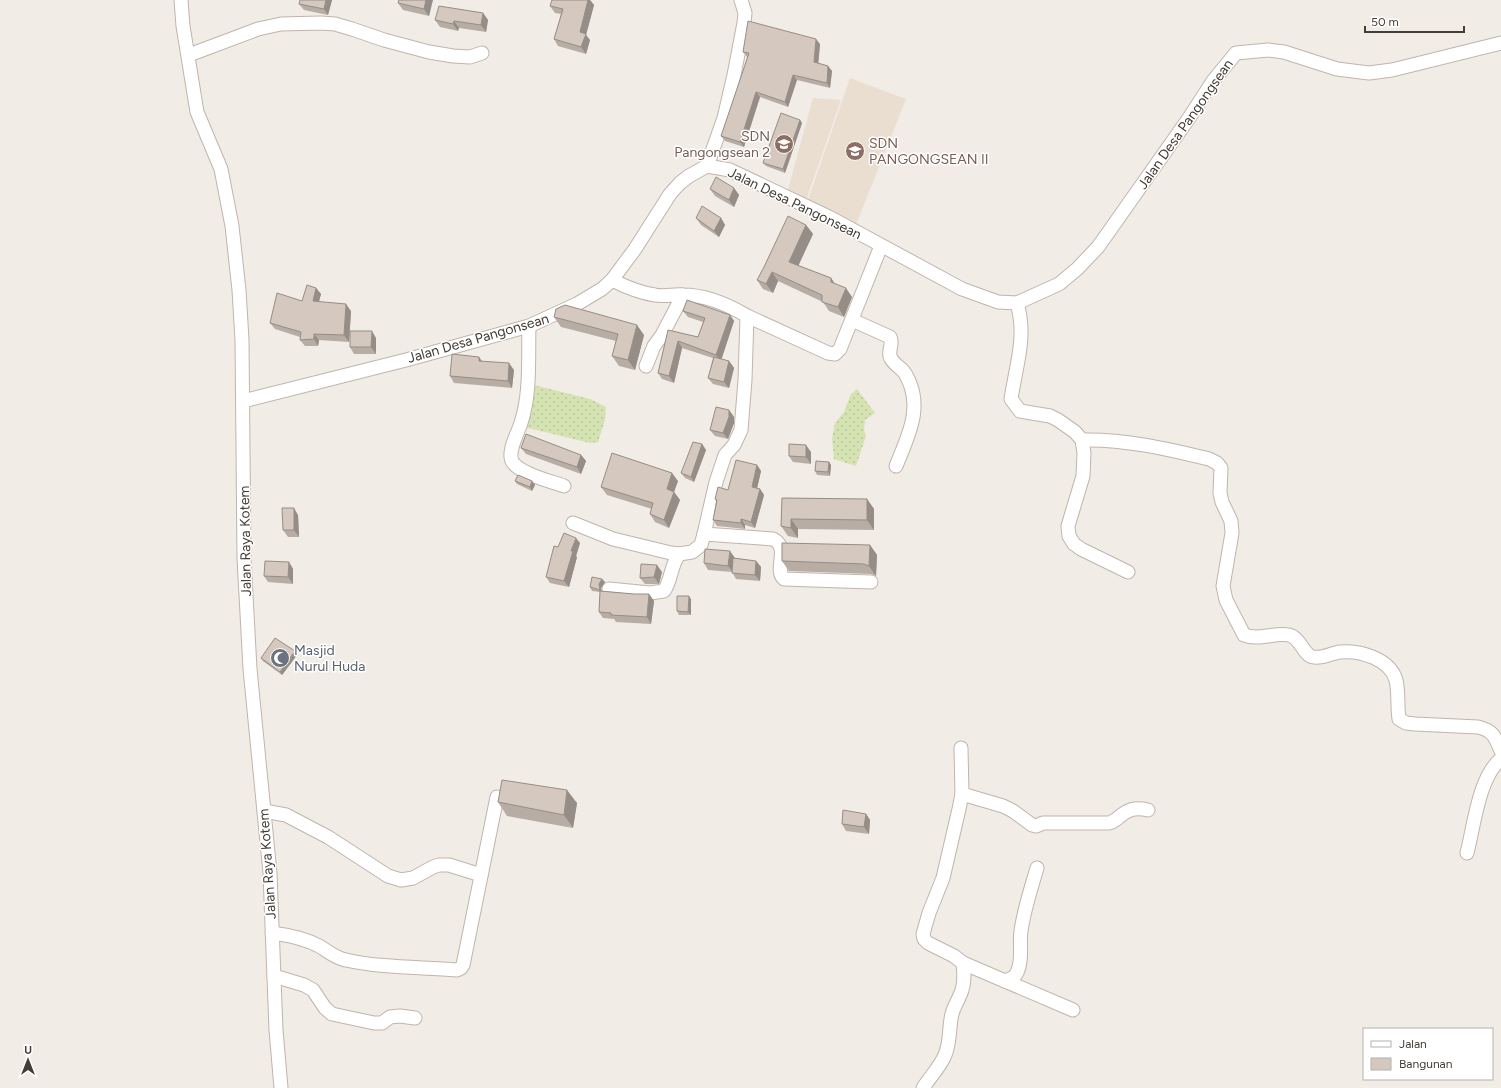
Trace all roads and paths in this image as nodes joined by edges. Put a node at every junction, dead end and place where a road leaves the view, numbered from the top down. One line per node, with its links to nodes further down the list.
1 (181, 0): 5 (street, Jalan Raya Kotem)
2 (741, 0): 6 (street)
3 (1501, 43): 11 (street, Jalan Desa Pangongsean)
4 (482, 53): 5 (street)
5 (188, 54): 16 (street, Jalan Raya Kotem)
6 (707, 166): 7 (street, Jalan Desa Pangonsean); 8 (street, Jalan Desa Pangonsean)
7 (882, 246): 10 (street, Jalan Desa Pangonsean); 13 (street)
8 (612, 280): 9 (street); 14 (street, Jalan Desa Pangonsean)
9 (682, 294): 12 (street); 15 (street)
10 (980, 297): 11 (street, Jalan Desa Pangongsean)
11 (1017, 303): 17 (street)
12 (746, 316): 13 (street); 21 (street)
13 (852, 320): 18 (street)
14 (529, 326): 16 (street, Jalan Desa Pangonsean); 19 (street)
15 (646, 366)
16 (243, 401): 32 (street, Jalan Raya Kotem)
17 (1082, 440): 23 (street); 27 (street)
18 (896, 466)
19 (564, 486)
20 (573, 523): 22 (street)
21 (704, 534): 22 (street); 24 (street)
22 (679, 554): 25 (street)
23 (1128, 572)
24 (870, 582)
25 (609, 589)
26 (961, 748): 29 (street)
27 (1501, 751)
28 (1501, 759): 33 (street)
29 (962, 794): 31 (street); 37 (street)
30 (497, 797): 35 (street)
31 (1148, 810)
32 (264, 811): 35 (street); 36 (street, Jalan Raya Kotem)
33 (1467, 853)
34 (1037, 868): 39 (street)
35 (481, 875): 36 (street)
36 (272, 933): 38 (street, Jalan Raya Kotem)
37 (962, 963): 39 (street); 43 (street)
38 (274, 976): 41 (street); 42 (street, Jalan Raya Kotem)
39 (1005, 981): 40 (street)
40 (1072, 1010)
41 (415, 1018)
42 (281, 1088)
43 (922, 1088)

